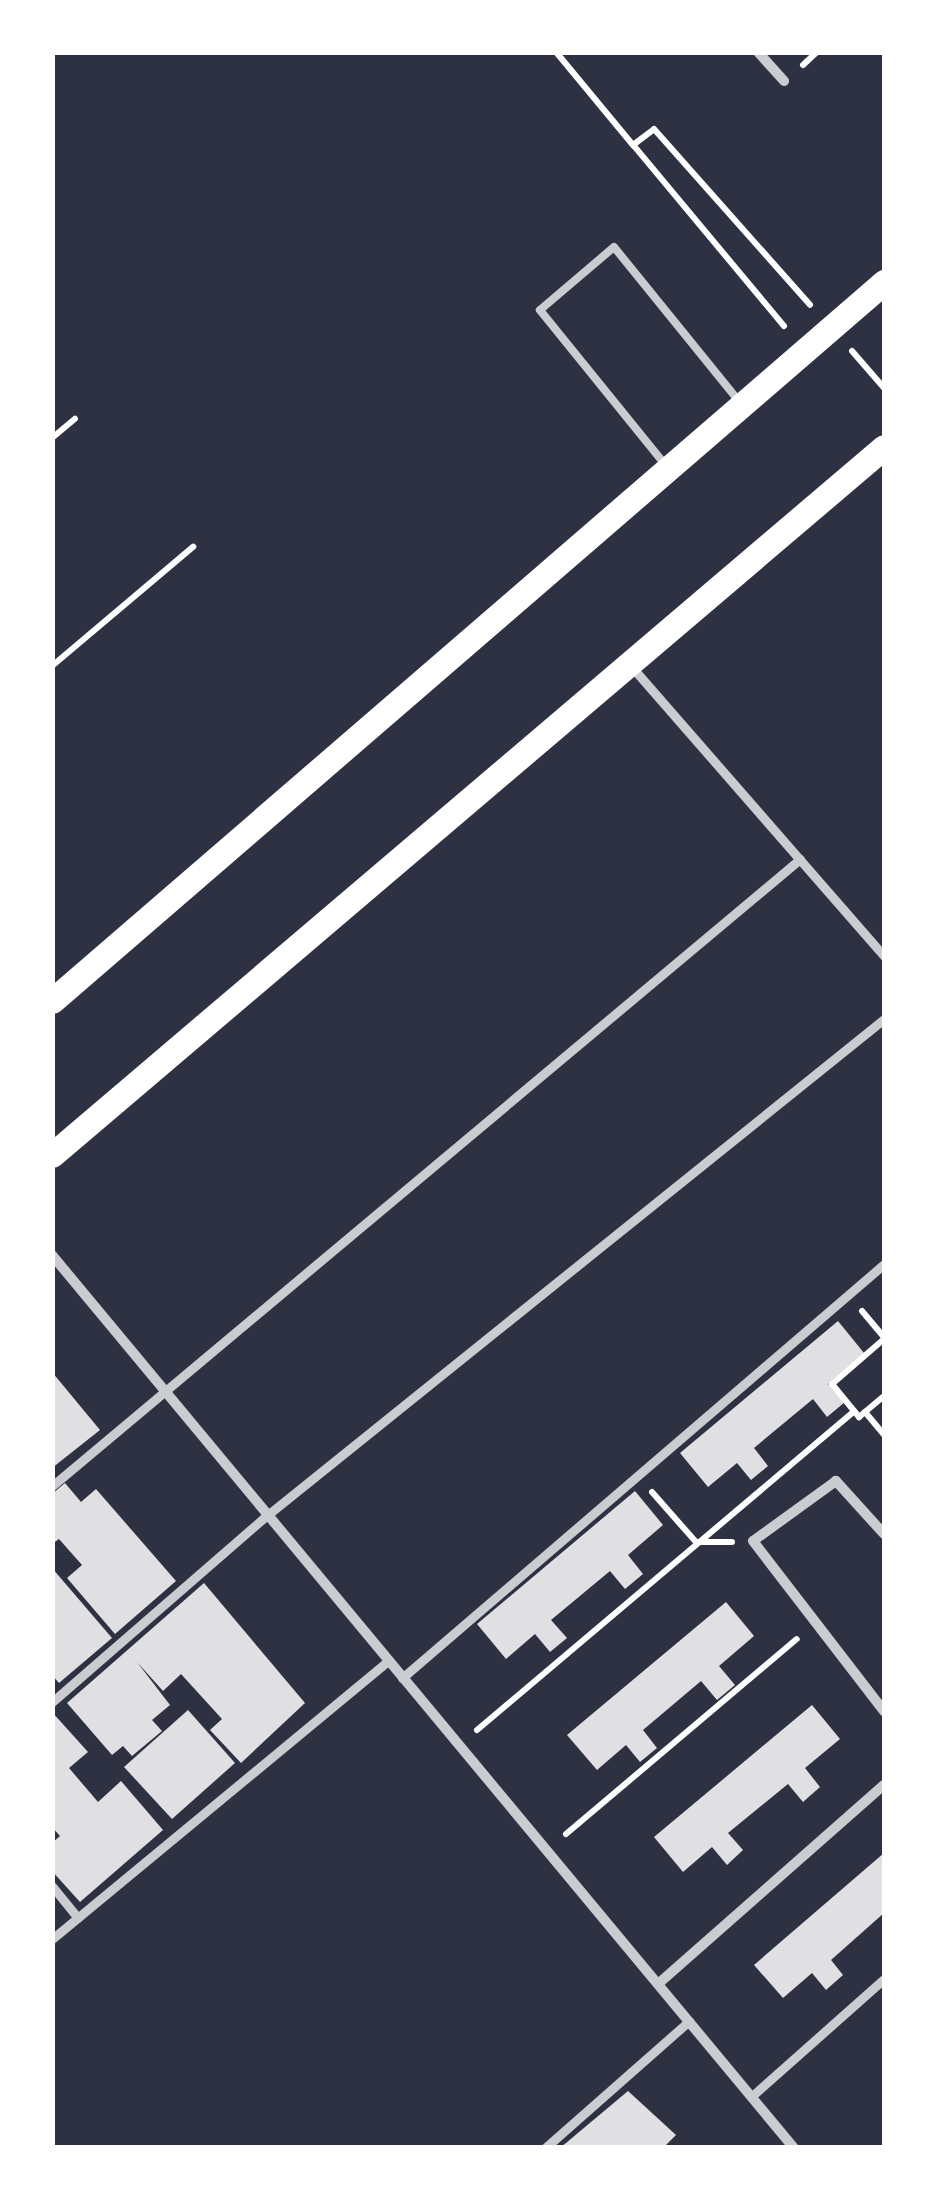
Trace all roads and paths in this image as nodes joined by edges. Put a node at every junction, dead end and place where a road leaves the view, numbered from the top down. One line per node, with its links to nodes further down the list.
1 (556, 52): 4 (path)
2 (758, 52): 3 (street)
3 (784, 82)
4 (633, 145): 6 (path); 8 (path)
5 (884, 282): 8 (main road)
6 (820, 316)
7 (846, 344): 9 (path)
8 (804, 350): 10 (main road)
9 (884, 388)
10 (741, 404): 14 (main road); 14 (lane)
11 (75, 419): 12 (path)
12 (52, 438)
13 (884, 447): 16 (main road)
14 (667, 467): 20 (main road)
15 (193, 546): 17 (path)
16 (630, 664): 18 (street); 22 (main road)
17 (52, 666)
18 (800, 859): 19 (street); 26 (street)
19 (884, 956)
20 (52, 1001)
21 (884, 1019): 33 (street)
22 (52, 1154)
23 (52, 1254): 26 (street)
24 (884, 1264): 31 (street)
25 (884, 1339): 28 (path)
26 (166, 1393): 32 (street); 33 (street)
27 (884, 1396): 29 (path)
28 (854, 1411): 29 (path); 36 (path)
29 (865, 1412): 30 (path)
30 (884, 1434)
31 (637, 1475): 36 (path); 39 (street)
32 (52, 1486)
33 (266, 1517): 38 (street); 40 (street)
34 (884, 1534): 35 (street)
35 (753, 1541): 36 (path); 37 (street)
36 (696, 1542): 42 (path)
37 (818, 1622): 41 (street); 44 (path)
38 (388, 1662): 39 (street); 46 (street)
39 (402, 1678): 42 (street)
40 (52, 1702)
41 (884, 1712)
42 (458, 1747): 44 (street)
43 (884, 1785): 49 (street)
44 (547, 1851): 49 (street)
45 (52, 1886): 46 (street)
46 (78, 1918): 47 (street)
47 (52, 1938)
48 (884, 1979): 51 (street)
49 (658, 1984): 50 (street)
50 (689, 2021): 51 (street); 52 (street)
51 (752, 2096): 53 (street)
52 (545, 2148)
53 (794, 2148)

